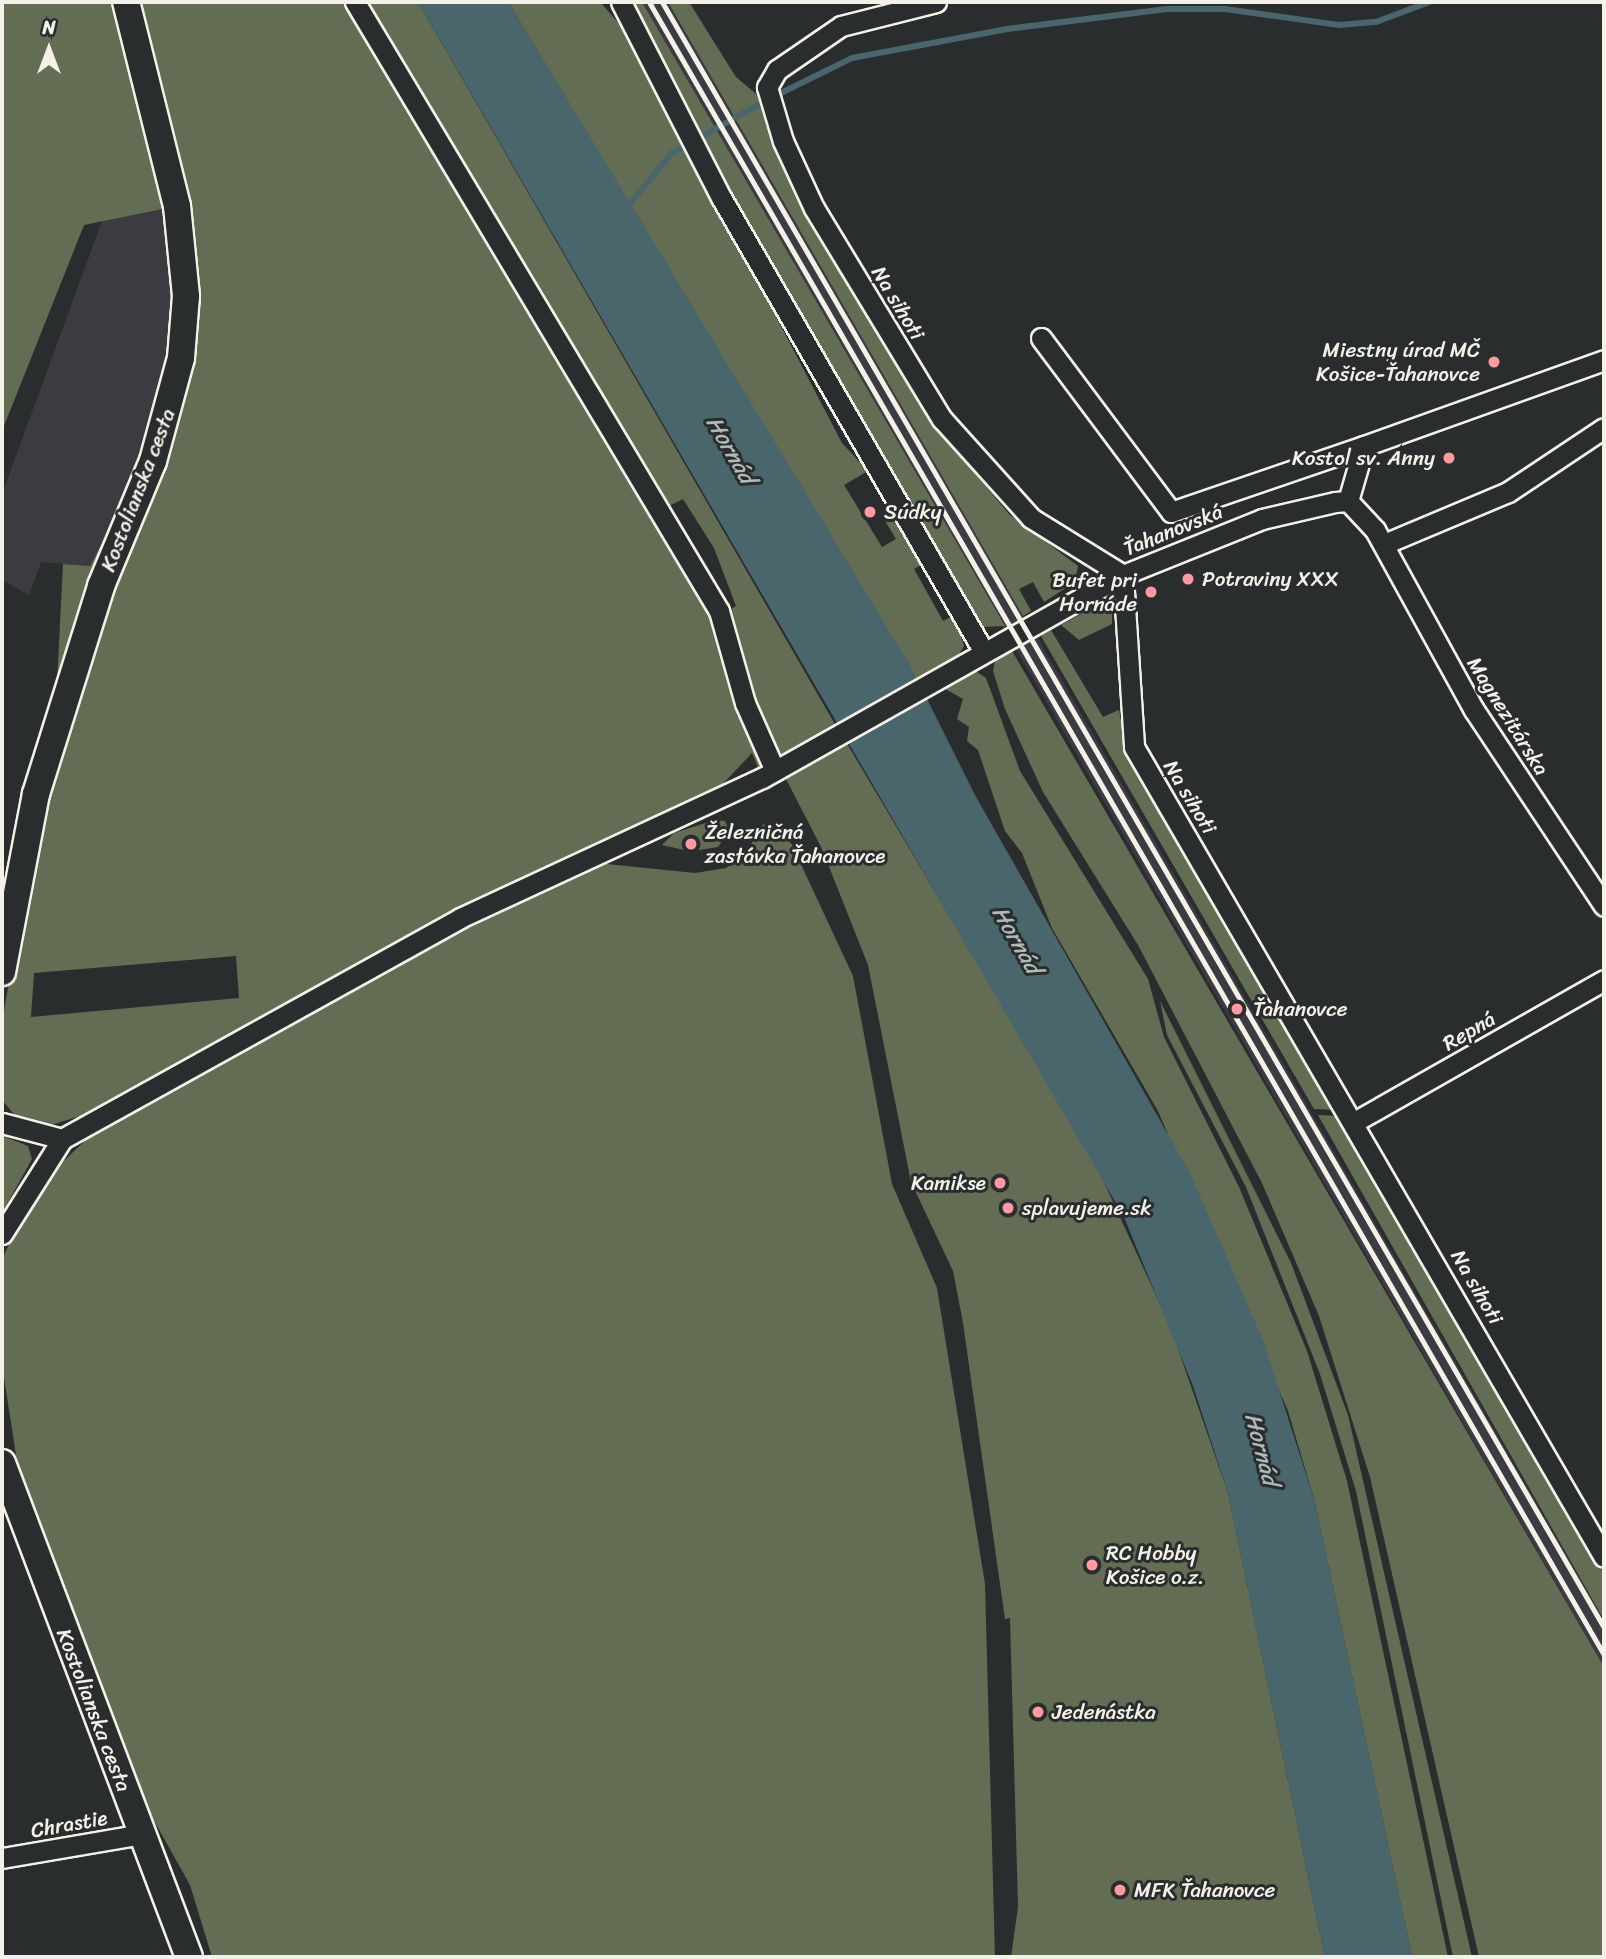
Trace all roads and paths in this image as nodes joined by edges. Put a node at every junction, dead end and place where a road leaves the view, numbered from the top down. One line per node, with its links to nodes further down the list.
1 (126, 2): 15 (street, Kostolianska cesta)
2 (355, 2): 13 (street)
3 (621, 2): 12 (street)
4 (936, 2): 11 (street, Na sihoti)
5 (1041, 338): 8 (street)
6 (1603, 363): 8 (street)
7 (1604, 428): 10 (street)
8 (1364, 446): 9 (street)
9 (1348, 502): 10 (street); 11 (street, Ťahanovská)
10 (1384, 544): 14 (street, Magnezitárska)
11 (1123, 575): 12 (street, Ťahanovská); 17 (street, Na sihoti)
12 (984, 652): 13 (street, Ťahanovská)
13 (783, 767): 19 (street, Ťahanovská)
14 (1604, 906)
15 (2, 972)
16 (1604, 981): 17 (street, Repná)
17 (1356, 1121): 22 (street, Na sihoti)
18 (2, 1123): 19 (street)
19 (62, 1139): 20 (street)
20 (2, 1234)
21 (2, 1463): 23 (street, Kostolianska cesta)
22 (1604, 1557)
23 (143, 1834): 24 (street, Chrastie); 25 (street, Kostolianska cesta)
24 (2, 1858)
25 (189, 1957)

